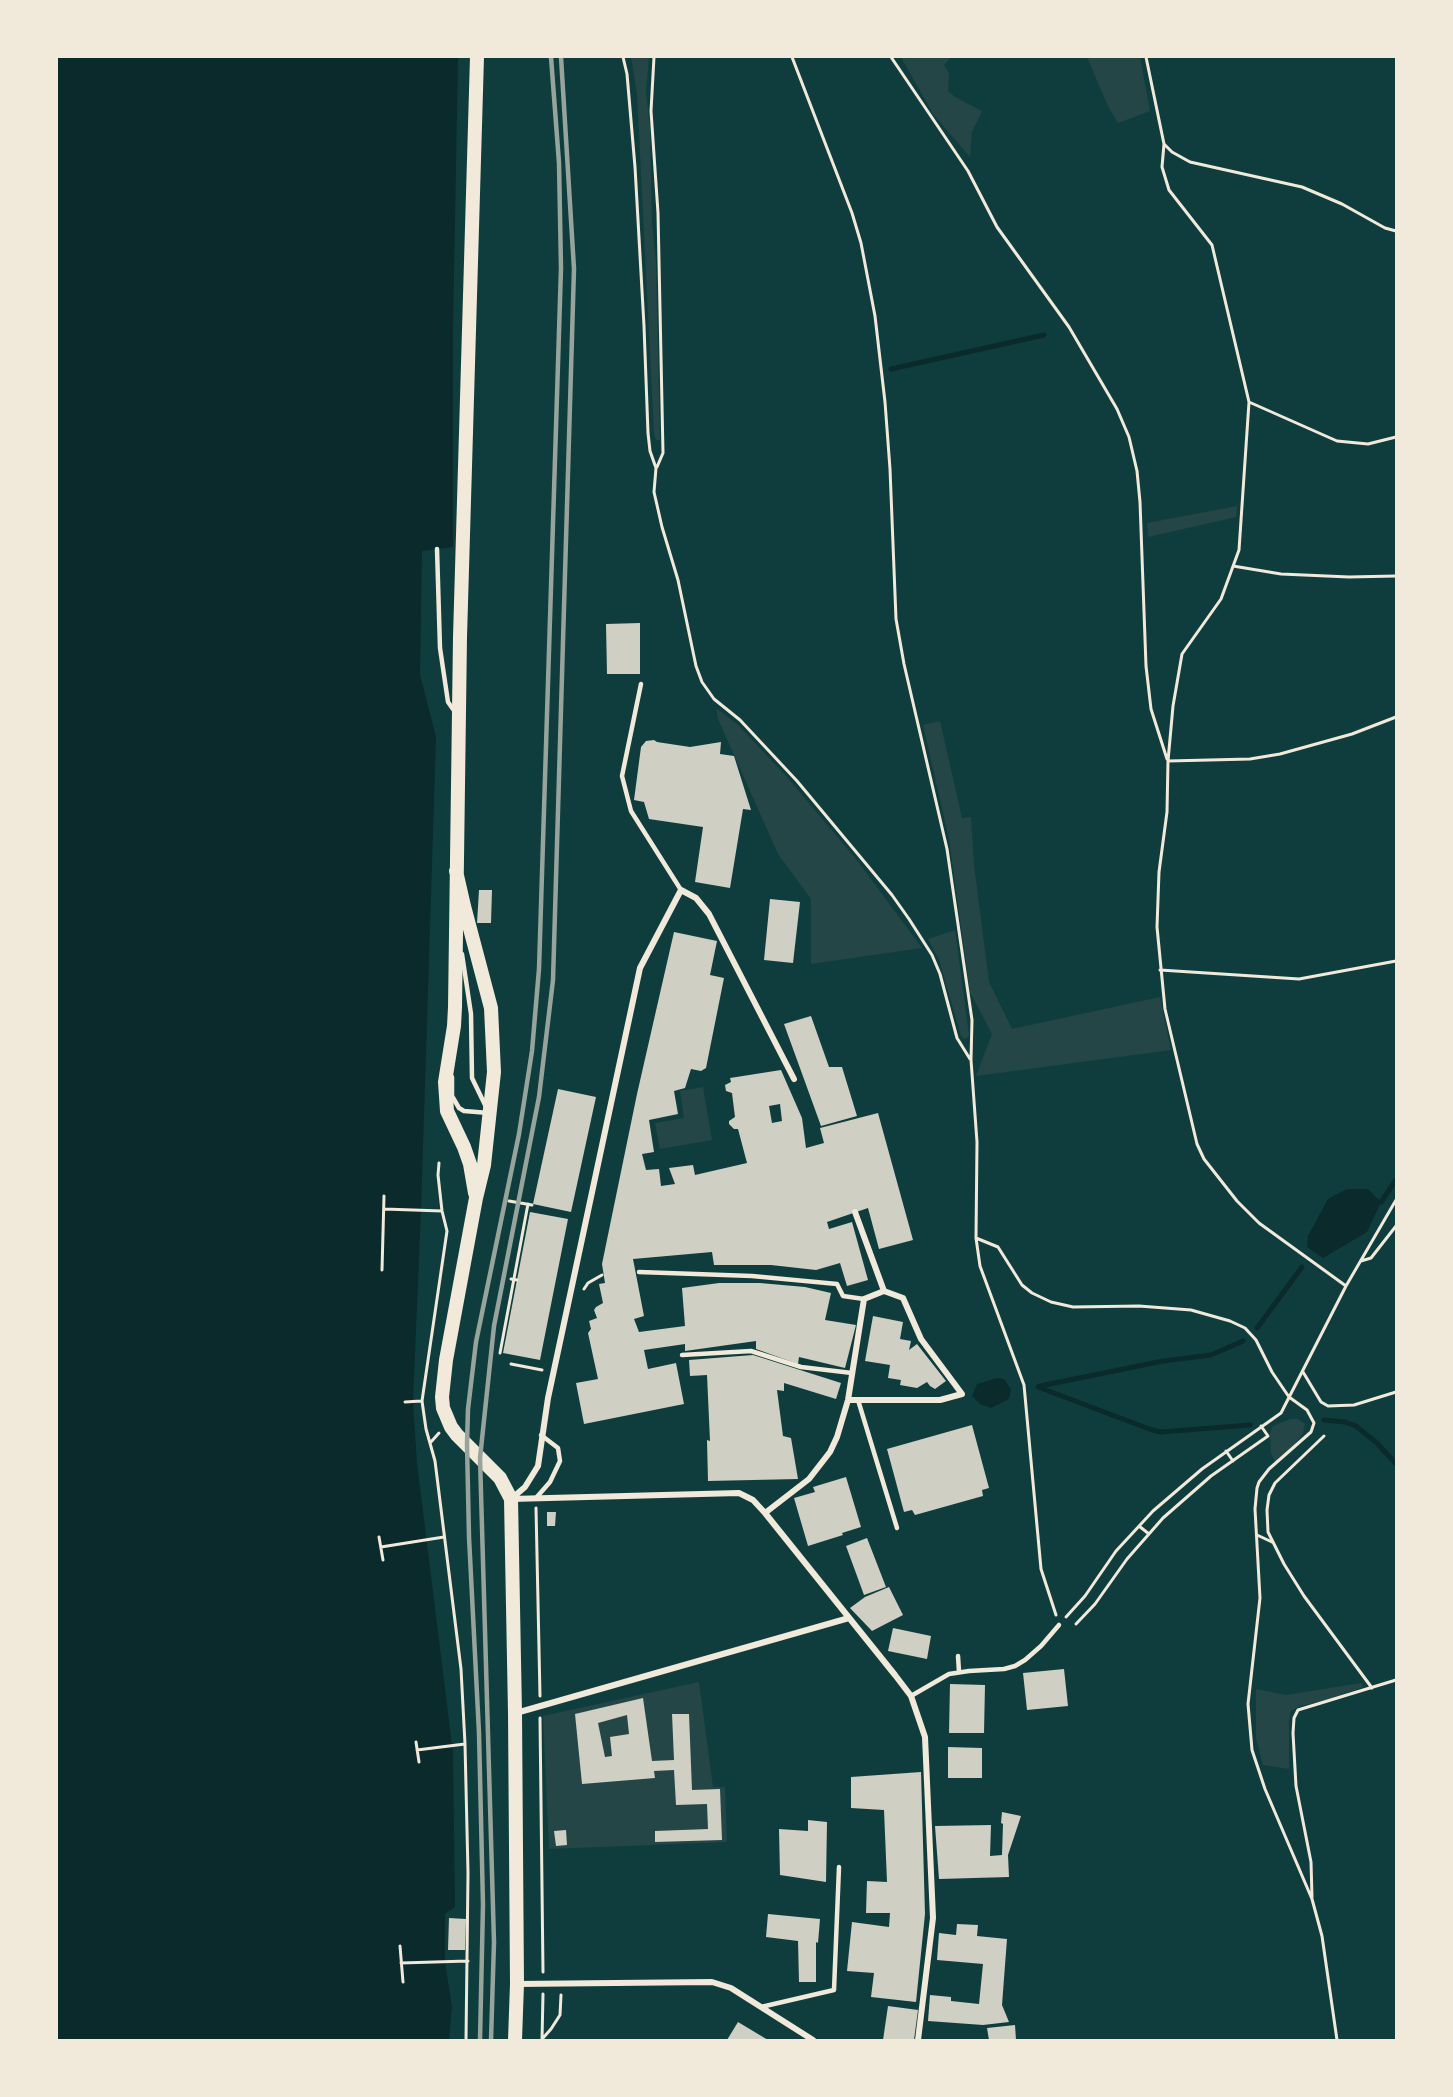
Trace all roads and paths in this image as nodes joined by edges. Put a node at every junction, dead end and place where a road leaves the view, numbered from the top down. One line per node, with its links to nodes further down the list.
1 (477, 57): 16 (main road)
2 (623, 57): 11 (path)
3 (654, 57): 11 (path)
4 (792, 57): 24 (path)
5 (891, 57): 18 (path)
6 (1146, 57): 7 (path)
7 (1164, 144): 8 (path); 9 (path)
8 (1396, 231)
9 (1249, 402): 10 (path); 13 (path)
10 (1396, 437)
11 (656, 468): 24 (path)
12 (437, 549): 16 (lane)
13 (1233, 566): 14 (path); 18 (path)
14 (1396, 576)
15 (641, 684): 20 (lane)
16 (459, 717): 19 (main road)
17 (1396, 717): 18 (path)
18 (1168, 760): 22 (path)
19 (456, 870): 23 (main road); 26 (main road); 26 (lane)
20 (681, 890): 25 (street); 59 (street)
21 (1396, 961): 22 (path)
22 (1160, 970): 41 (path)
23 (453, 1035): 26 (lane); 29 (main road)
24 (971, 1060): 36 (path)
25 (794, 1079)
26 (489, 1113): 29 (main road)
27 (439, 1163): 33 (path)
28 (384, 1196): 32 (path)
29 (476, 1198): 65 (main road)
30 (1396, 1200): 37 (path)
31 (509, 1201): 46 (path)
32 (384, 1209): 33 (path); 38 (path)
33 (442, 1211): 45 (path)
34 (855, 1212): 42 (street)
35 (1396, 1226): 37 (path)
36 (976, 1238): 53 (path); 78 (path)
37 (1360, 1262): 41 (path)
38 (382, 1270)
39 (639, 1272): 44 (lane)
40 (602, 1275): 43 (path)
41 (1346, 1286): 50 (path)
42 (884, 1291): 44 (street); 55 (street)
43 (582, 1297)
44 (864, 1299): 51 (street)
45 (428, 1348)
46 (500, 1353)
47 (682, 1355): 51 (lane)
48 (511, 1364): 49 (path)
49 (543, 1371)
50 (1304, 1372): 52 (path); 53 (path)
51 (852, 1373): 54 (street)
52 (1396, 1392)
53 (1289, 1398): 58 (path); 70 (path)
54 (848, 1400): 55 (street); 66 (street)
55 (858, 1400): 68 (lane)
56 (422, 1401): 57 (path)
57 (405, 1402)
58 (1261, 1426): 62 (path); 63 (path)
59 (542, 1435): 64 (lane); 65 (street)
60 (1324, 1436): 73 (path)
61 (430, 1443): 72 (path)
62 (1226, 1451): 63 (path); 67 (path)
63 (1233, 1461): 69 (path)
64 (536, 1498): 65 (street); 66 (street); 84 (path)
65 (511, 1499): 85 (main road)
66 (765, 1513): 76 (street)
67 (1139, 1526): 69 (path); 78 (path)
68 (897, 1528)
69 (1149, 1534): 77 (path)
70 (1256, 1534): 73 (path); 91 (path)
71 (379, 1537): 74 (path)
72 (444, 1537): 74 (path); 87 (path)
73 (1272, 1542): 82 (path)
74 (381, 1547): 75 (path)
75 (383, 1560)
76 (849, 1618): 83 (street); 84 (street)
77 (1076, 1624)
78 (1059, 1625): 80 (lane)
79 (958, 1656): 80 (lane)
80 (959, 1672): 83 (lane)
81 (1396, 1680): 82 (path)
82 (1372, 1688): 91 (path)
83 (910, 1696): 104 (street)
84 (540, 1706): 85 (street); 97 (path)
85 (515, 1713): 96 (main road)
86 (416, 1742): 88 (path)
87 (465, 1744): 88 (path); 93 (path)
88 (417, 1750): 89 (path)
89 (419, 1762)
90 (839, 1868): 99 (lane)
91 (1312, 1899): 105 (path)
92 (400, 1947): 94 (path)
93 (468, 1961): 94 (path); 101 (path)
94 (401, 1963): 95 (path)
95 (403, 1982)
96 (517, 1984): 97 (street); 102 (main road)
97 (543, 1984): 98 (street); 100 (path)
98 (561, 1984): 99 (street); 100 (path)
99 (761, 2007): 103 (street)
100 (542, 2039)
101 (466, 2040)
102 (515, 2040)
103 (811, 2040)
104 (918, 2040)
105 (1337, 2040)

